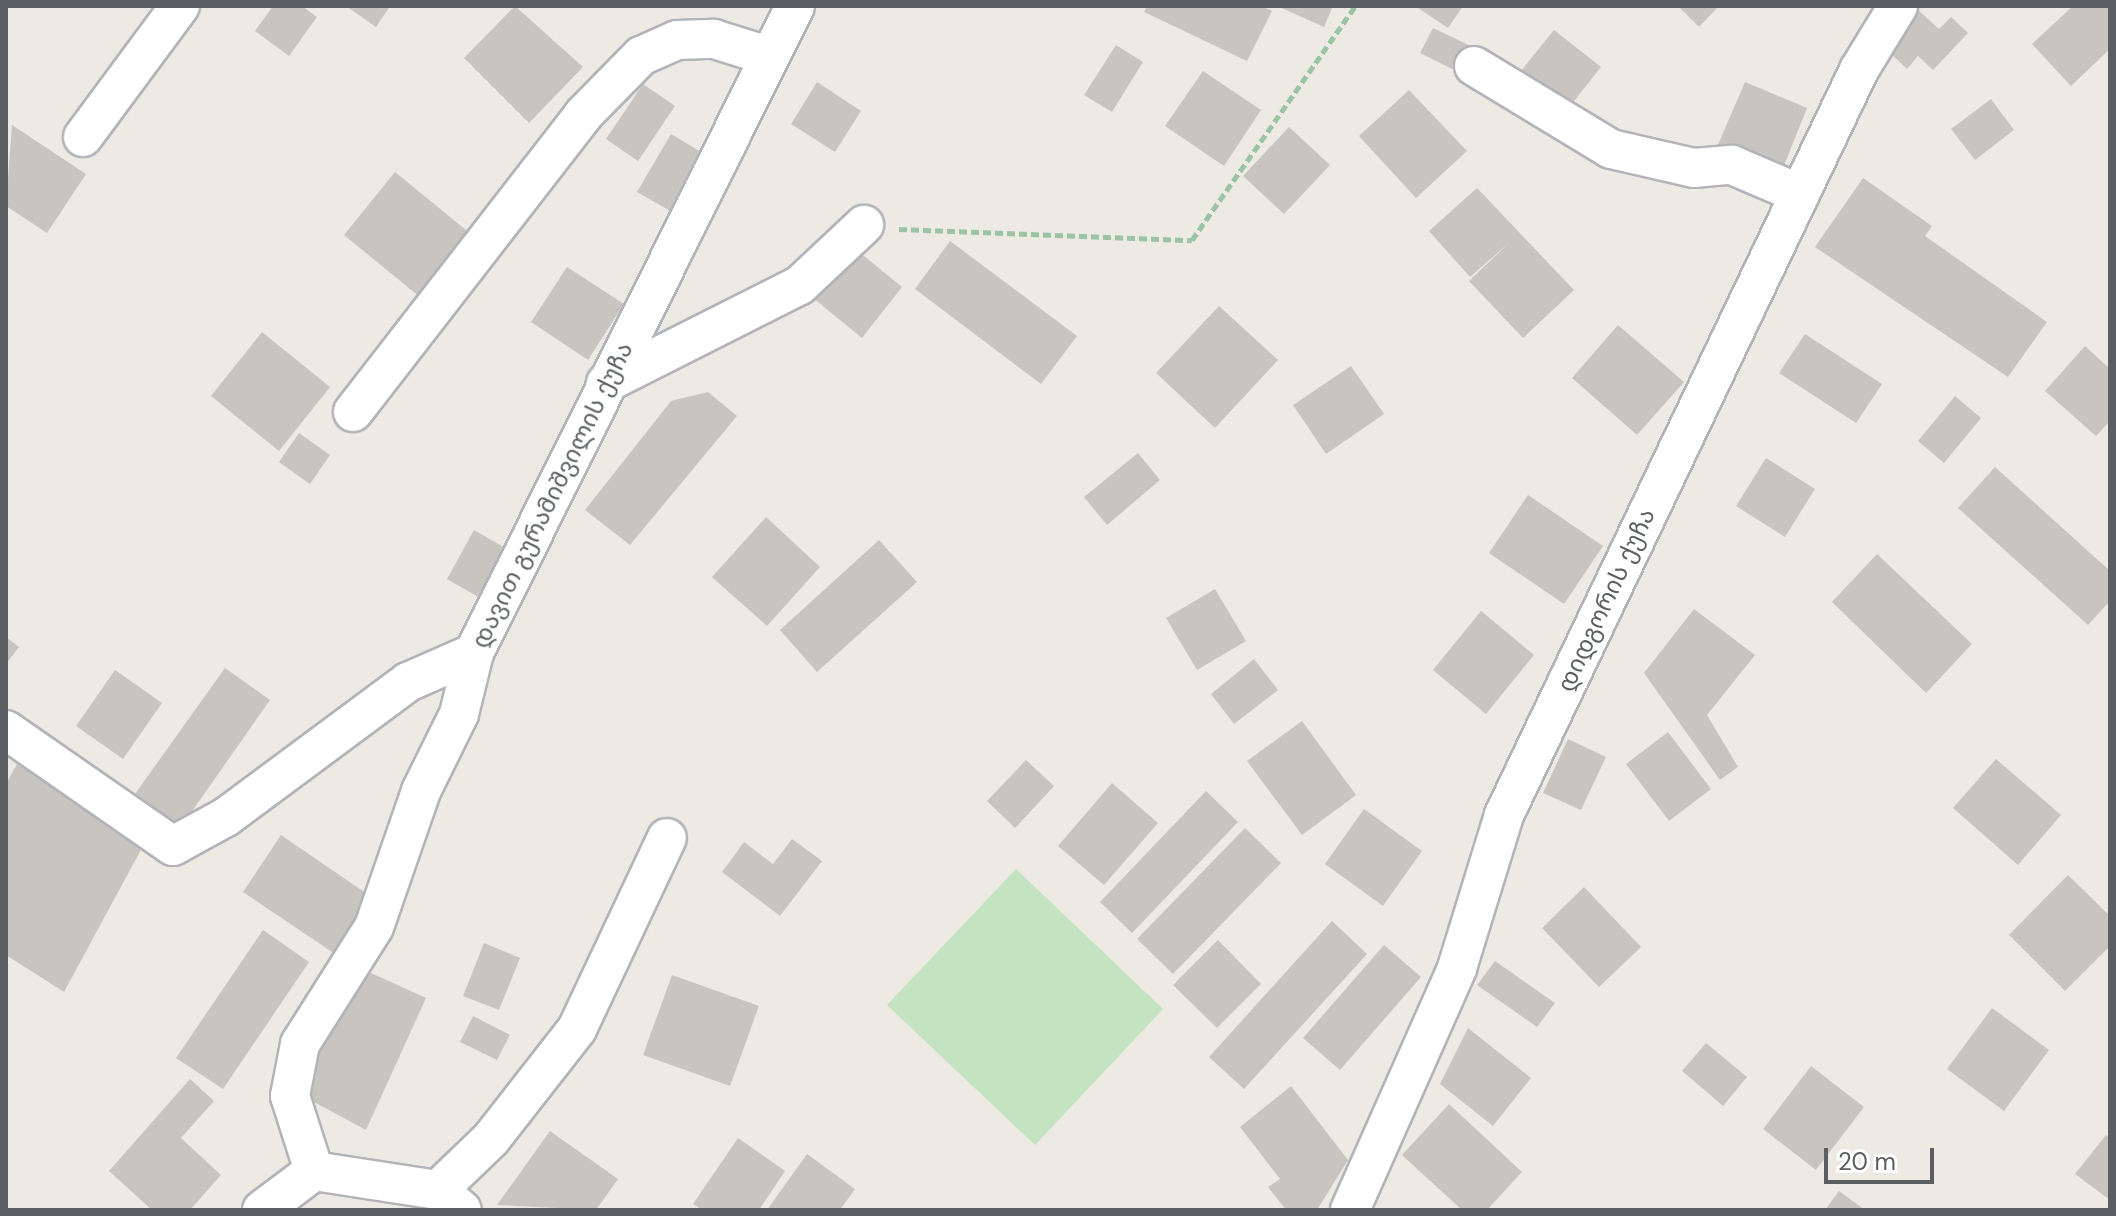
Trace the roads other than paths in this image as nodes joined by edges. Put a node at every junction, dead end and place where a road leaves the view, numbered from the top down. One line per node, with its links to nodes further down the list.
1 (180, 6): 6 (street)
2 (795, 6): 4 (street, დავით გურამიშვილის ქუჩა)
3 (1898, 6): 7 (street, დიდგორის ქუჩა)
4 (768, 56): 9 (street, დავით გურამიშვილის ქუჩა); 10 (street)
5 (1474, 66): 7 (street)
6 (83, 137)
7 (1800, 194): 17 (street, დიდგორის ქუჩა)
8 (864, 225): 9 (street)
9 (606, 383): 11 (street, დავით გურამიშვილის ქუჩა)
10 (353, 412)
11 (474, 653): 12 (street); 14 (street, დავით გურამიშვილის ქუჩა)
12 (6, 730)
13 (667, 838): 15 (street)
14 (314, 1171): 15 (street); 16 (street)
15 (450, 1200)
16 (262, 1210)
17 (1350, 1210)

